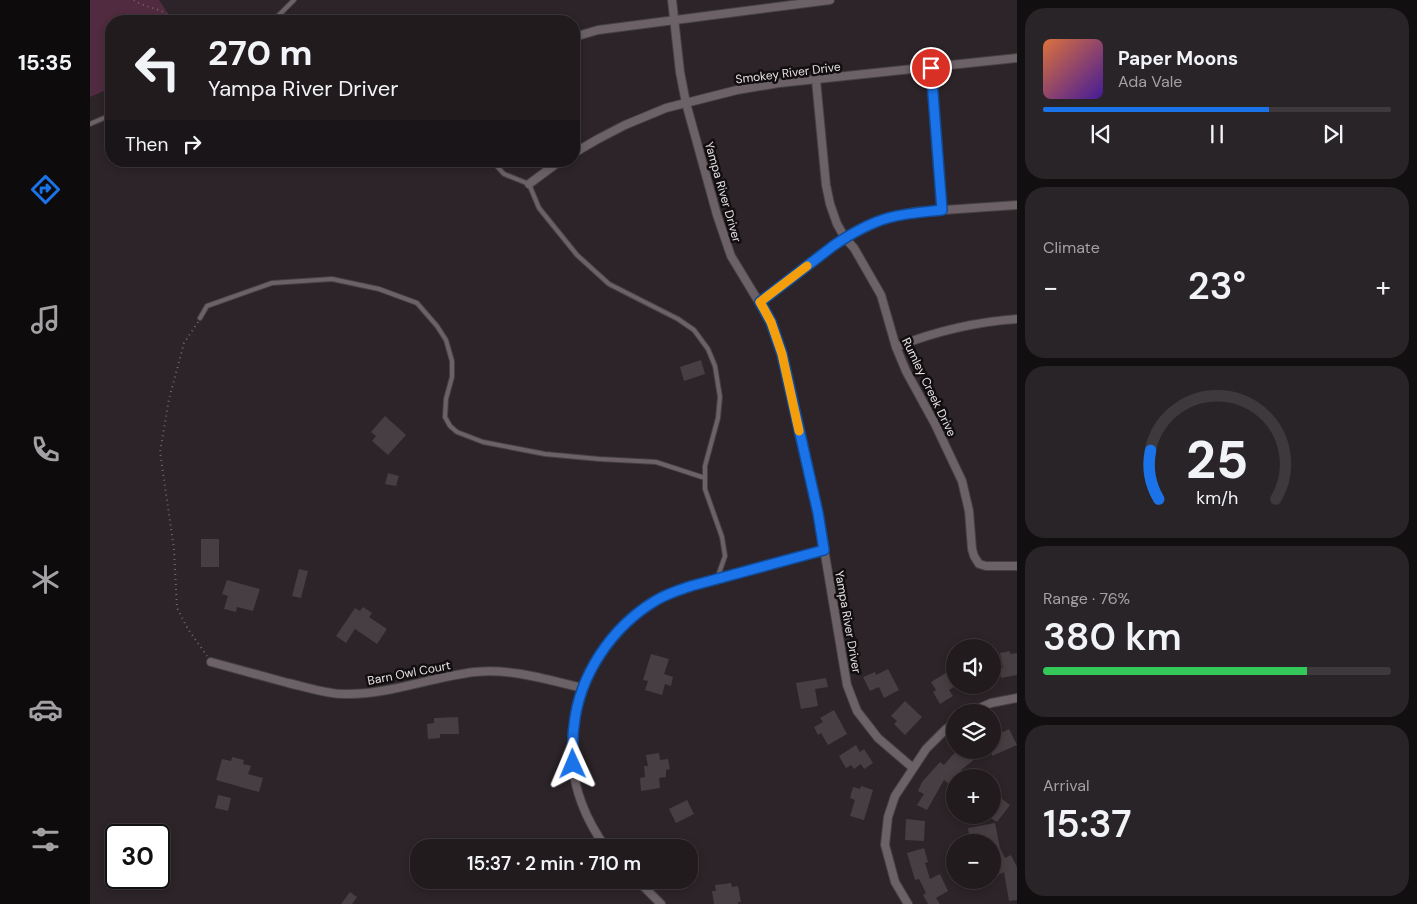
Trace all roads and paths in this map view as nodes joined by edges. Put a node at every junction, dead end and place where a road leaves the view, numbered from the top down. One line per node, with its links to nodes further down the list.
1 (134, 0): 5 (path)
2 (294, 0): 6 (lane)
3 (672, 0): 7 (street, Yampa River Driver)
4 (830, 0): 7 (street)
5 (167, 15)
6 (279, 15)
7 (674, 20): 8 (street); 12 (street, Yampa River Driver)
8 (580, 35)
9 (1017, 58): 10 (street, Smokey River Drive)
10 (931, 68): 11 (street, Smokey River Drive); 20 (street)
11 (816, 80): 12 (street, Smokey River Drive); 21 (street, Rumley Creek Drive)
12 (686, 103): 15 (street, Smokey River Drive); 22 (street, Yampa River Driver)
13 (105, 118): 14 (lane)
14 (90, 124)
15 (580, 150)
16 (498, 167): 18 (lane)
17 (552, 167): 18 (street)
18 (529, 184): 26 (lane)
19 (1017, 205): 20 (street)
20 (942, 210): 21 (street)
21 (845, 238): 22 (street); 25 (street, Rumley Creek Drive)
22 (760, 302): 27 (street, Yampa River Driver)
23 (200, 318): 26 (lane); 30 (path)
24 (1017, 319): 25 (street)
25 (896, 347): 28 (street, Rumley Creek Drive)
26 (705, 478): 29 (lane)
27 (824, 550): 29 (street); 35 (street, Yampa River Driver)
28 (1017, 566)
29 (717, 579): 31 (street)
30 (212, 662): 31 (street, Barn Owl Court)
31 (583, 688): 36 (street)
32 (1017, 698): 33 (street)
33 (991, 704)
34 (946, 729): 35 (street)
35 (913, 768): 39 (street)
36 (600, 839)
37 (646, 889): 38 (street)
38 (661, 904)
39 (908, 904)

